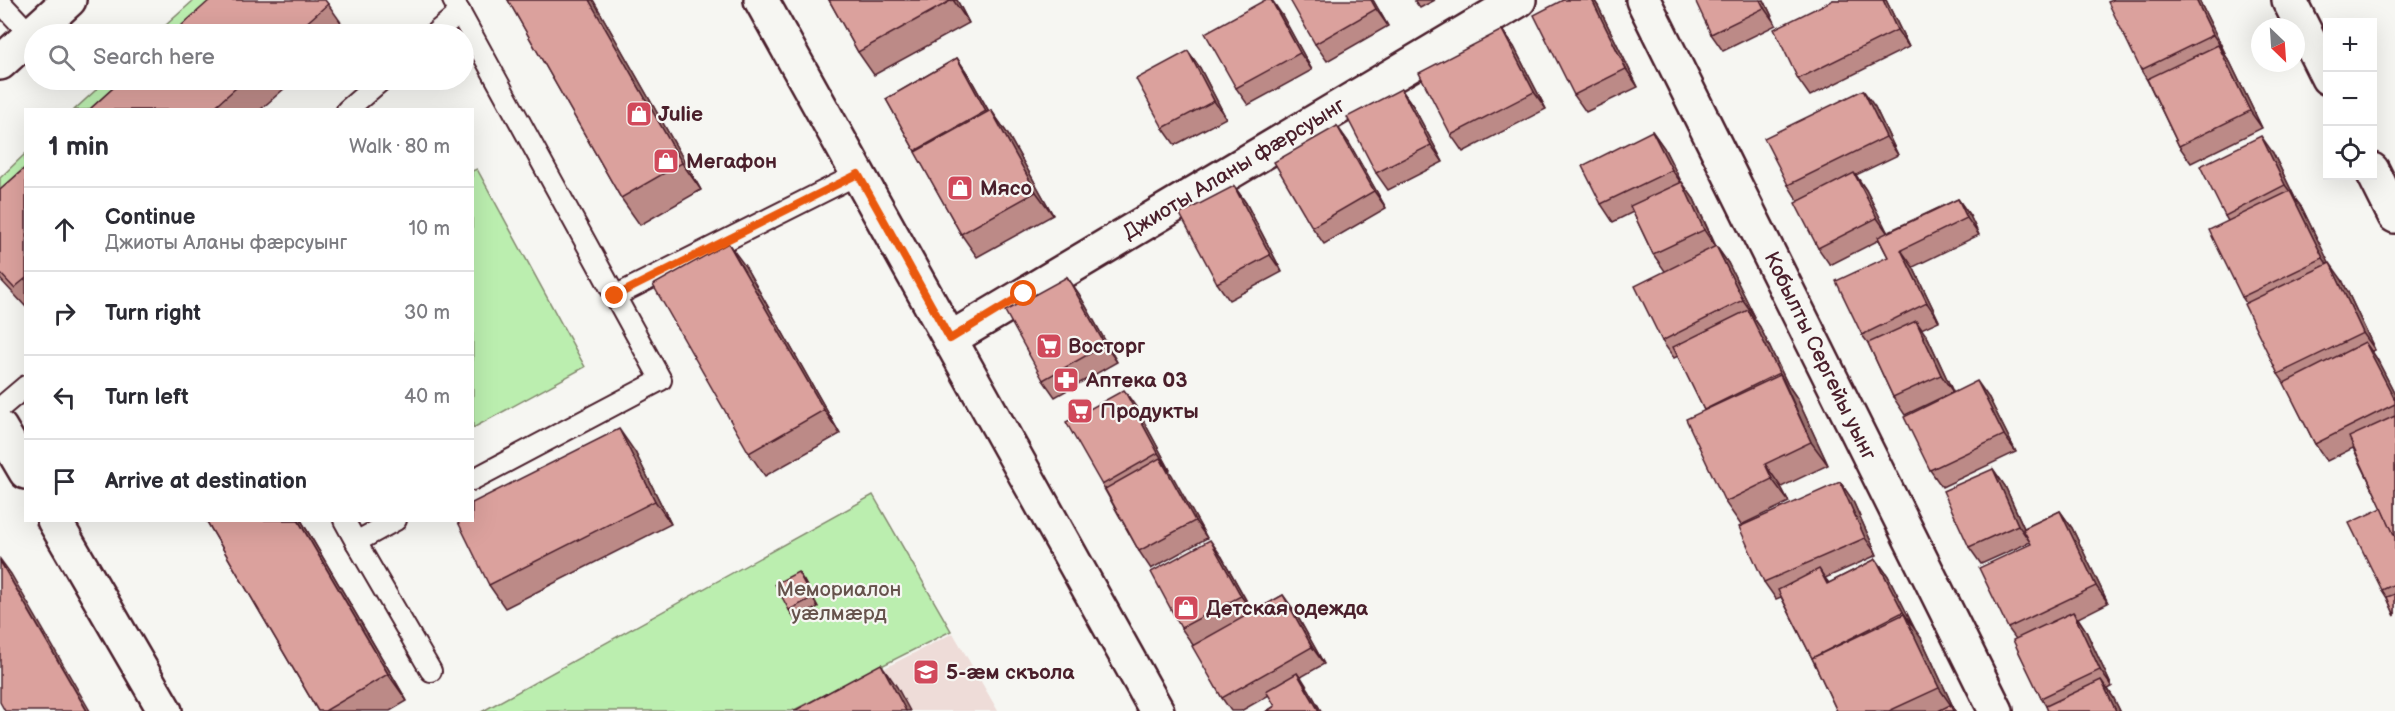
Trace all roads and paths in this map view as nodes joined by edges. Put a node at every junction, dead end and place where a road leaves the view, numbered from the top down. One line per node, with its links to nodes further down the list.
1 (69, 0): 8 (street)
2 (761, 0): 18 (street)
3 (1519, 0): 22 (street, Джиоты Аланы фæрсуынг)
4 (1643, 0): 35 (street, Кобылты Сергейы уынг)
5 (2289, 0): 15 (street)
6 (0, 2): 11 (lane)
7 (456, 6): 9 (lane); 10 (lane)
8 (43, 24)
9 (442, 24)
10 (466, 24)
11 (24, 28)
12 (474, 39): 21 (lane)
13 (24, 41): 14 (street)
14 (0, 63)
15 (2325, 72)
16 (370, 90): 17 (lane)
17 (349, 108)
18 (858, 174): 21 (lane); 22 (street)
19 (2377, 178): 20 (street)
20 (2395, 216)
21 (615, 296): 27 (lane)
22 (950, 339): 34 (street)
23 (24, 388): 24 (lane)
24 (0, 408)
25 (0, 428): 26 (street)
26 (24, 469)
27 (474, 479)
28 (55, 522): 33 (street)
29 (345, 522): 31 (lane)
30 (392, 522): 31 (lane)
31 (356, 542): 32 (lane)
32 (431, 672)
33 (165, 711)
34 (1157, 711)
35 (1996, 711)

